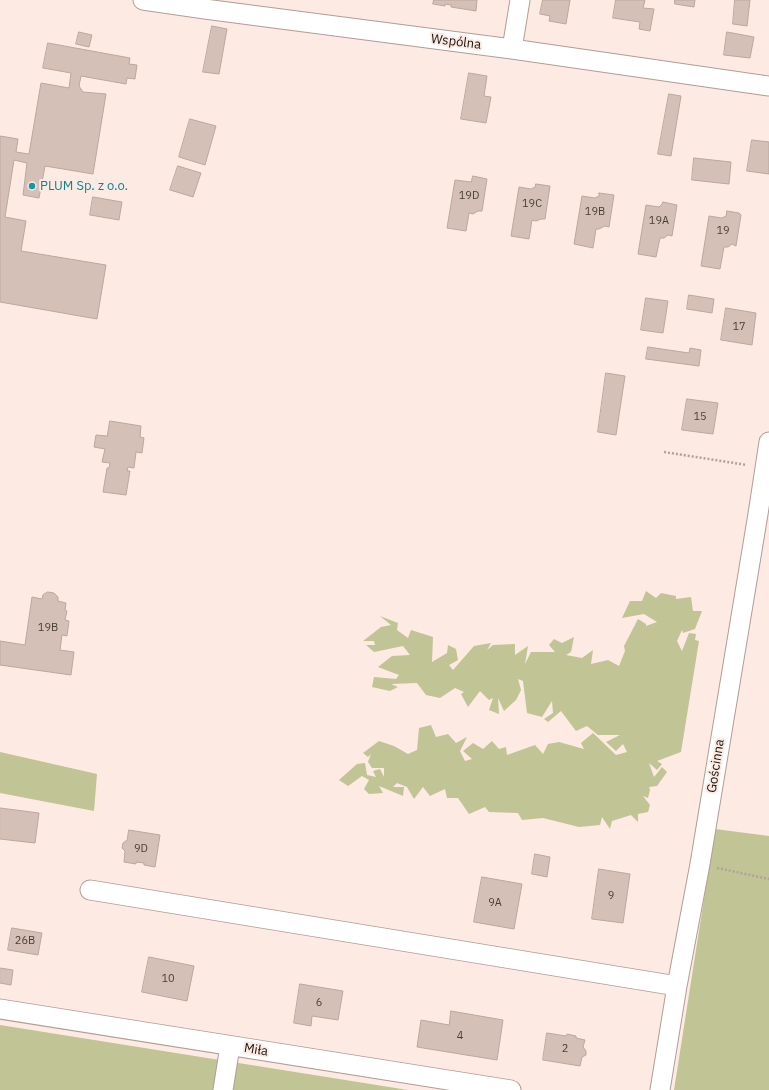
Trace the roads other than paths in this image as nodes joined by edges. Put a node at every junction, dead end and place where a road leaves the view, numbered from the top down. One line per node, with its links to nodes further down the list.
1 (143, 0): 3 (street, Wspólna)
2 (520, 0): 3 (street)
3 (512, 49): 4 (street, Wspólna)
4 (769, 86)
5 (769, 442): 6 (street, Gościnna)
6 (766, 487): 8 (street, Gościnna)
7 (90, 890): 8 (street)
8 (677, 986): 13 (street, Gościnna)
9 (0, 1009): 10 (street, Miła)
10 (230, 1046): 11 (street); 12 (street, Miła)
11 (223, 1090)
12 (511, 1090)
13 (660, 1090)

